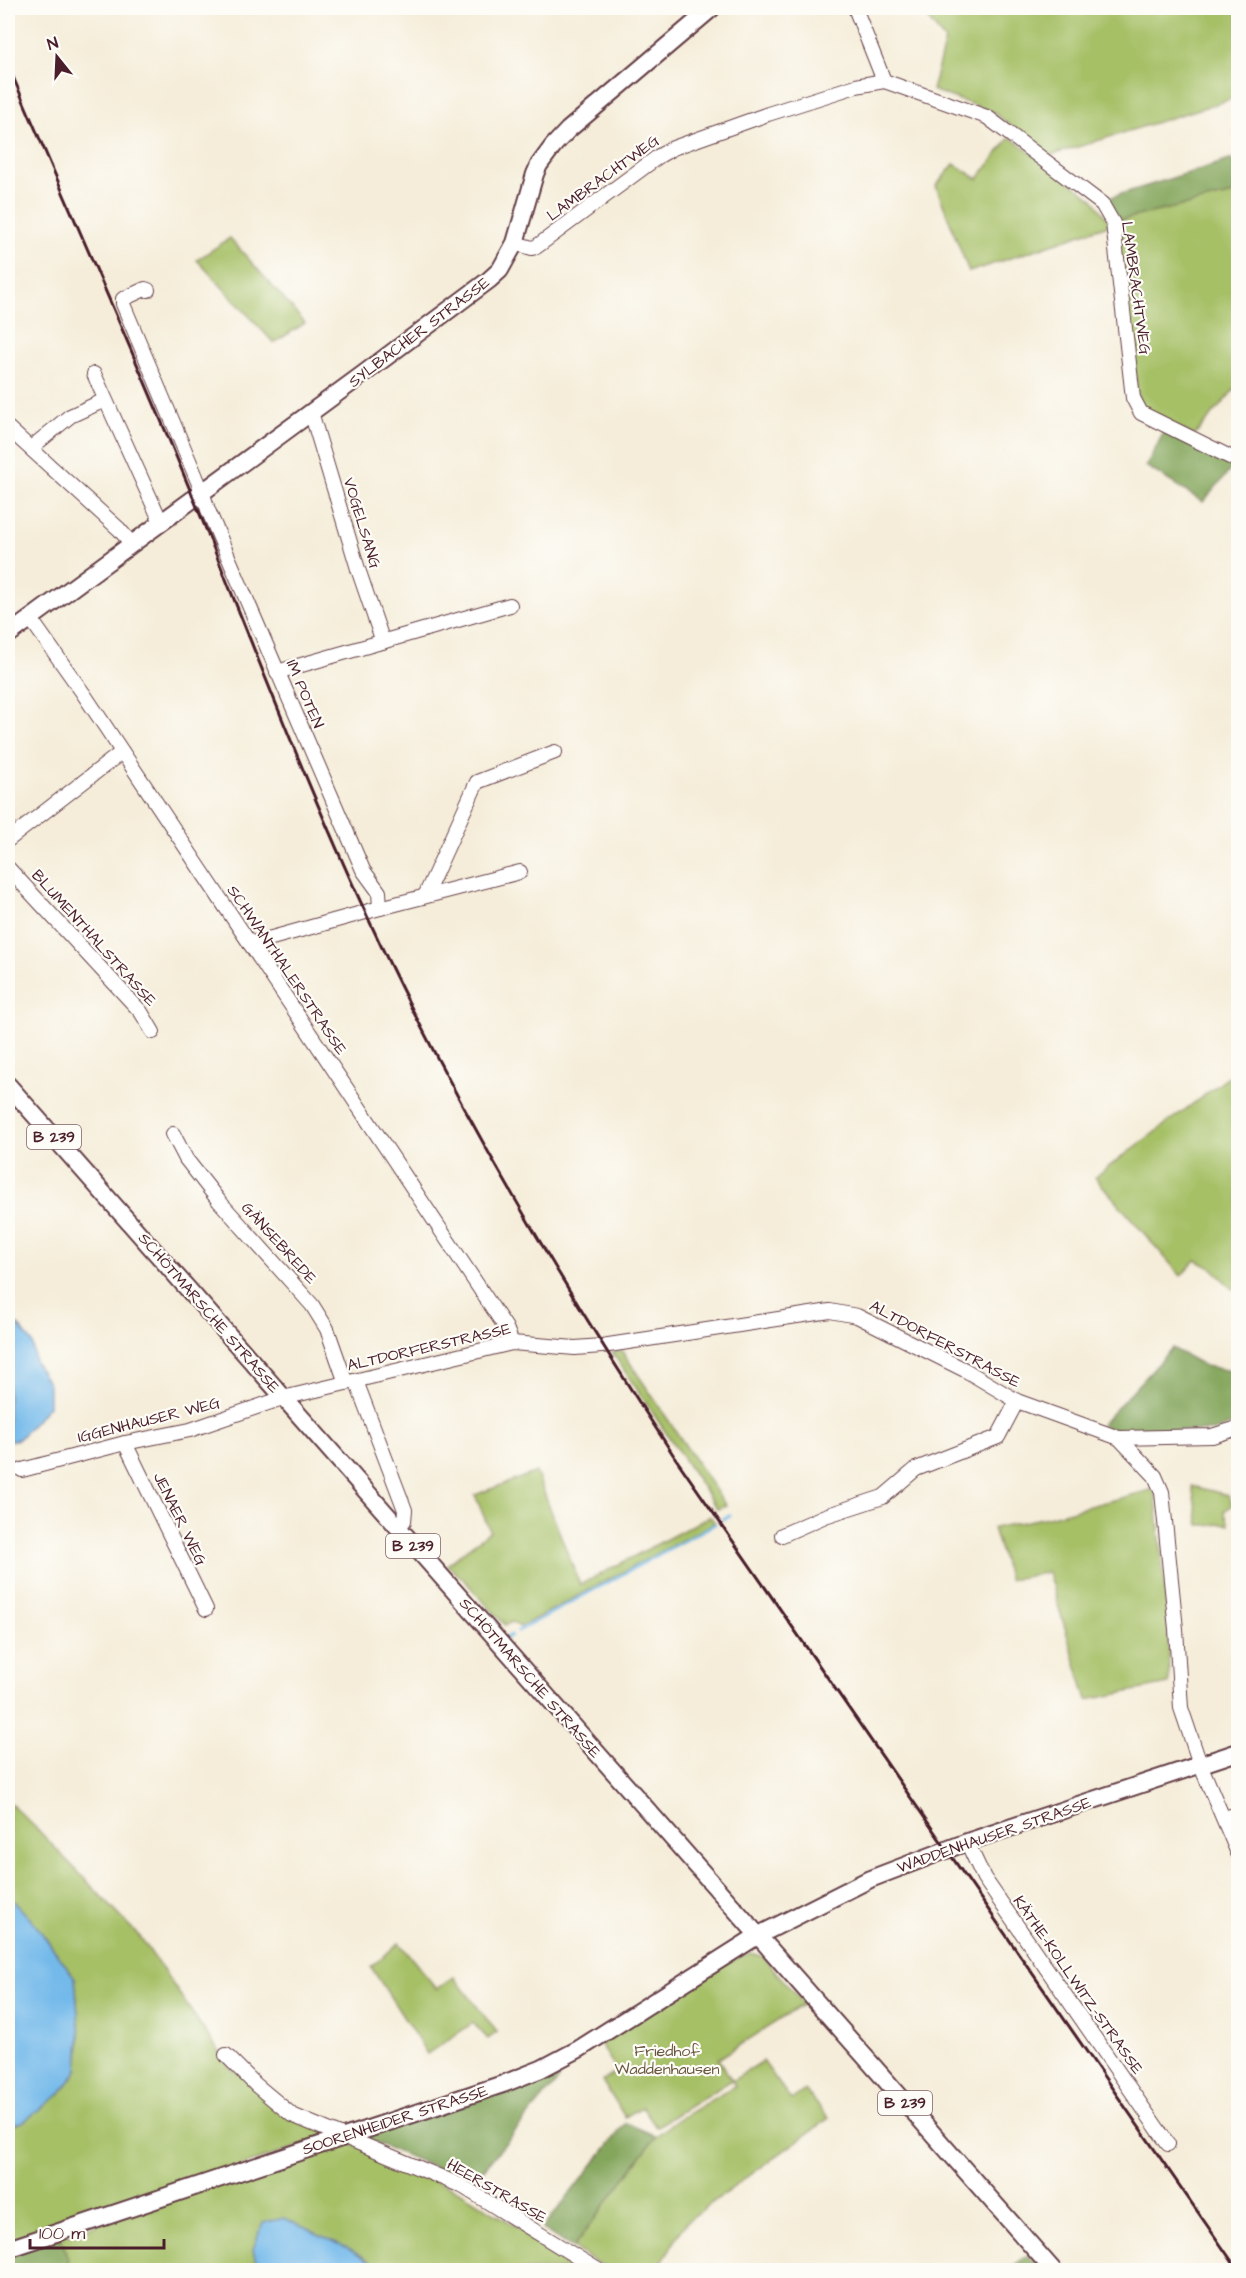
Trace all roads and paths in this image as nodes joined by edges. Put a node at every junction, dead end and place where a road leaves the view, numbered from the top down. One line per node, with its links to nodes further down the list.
1 (712, 8): 4 (main road, SYLBACHER STRASSE)
2 (855, 8): 3 (street)
3 (884, 81): 4 (street, LAMBRACHTWEG); 11 (street, LAMBRACHTWEG)
4 (515, 243): 8 (main road, SYLBACHER STRASSE)
5 (148, 290): 12 (street)
6 (94, 374): 7 (street)
7 (105, 400): 10 (street); 13 (street)
8 (311, 412): 12 (main road, SYLBACHER STRASSE); 18 (street, VOGELSANG)
9 (8, 428): 10 (street)
10 (31, 448): 14 (street)
11 (1239, 460)
12 (202, 491): 13 (main road, SYLBACHER STRASSE); 19 (street, IM POTEN)
13 (160, 522): 14 (main road, SYLBACHER STRASSE)
14 (131, 543): 16 (main road, SYLBACHER STRASSE)
15 (510, 605): 18 (street)
16 (30, 618): 17 (main road, SYLBACHER STRASSE); 20 (street, SCHWANTHALERSTRASSE)
17 (8, 634)
18 (383, 642): 19 (street)
19 (277, 672): 26 (street, IM POTEN)
20 (122, 752): 22 (street); 27 (street, SCHWANTHALERSTRASSE)
21 (555, 752): 25 (street)
22 (8, 840)
23 (8, 868): 28 (street, BLUMENTHALSTRASSE)
24 (520, 872): 25 (street)
25 (424, 896): 26 (street)
26 (380, 908): 27 (street)
27 (250, 944): 31 (street, SCHWANTHALERSTRASSE)
28 (153, 1032)
29 (8, 1085): 33 (main road, SCHÖTMARSCHE STRASSE / B 239)
30 (173, 1134): 32 (street, GÄNSEBREDE)
31 (512, 1343): 32 (street, ALTDORFERSTRASSE); 34 (street, ALTDORFERSTRASSE)
32 (351, 1382): 33 (street, ALTDORFERSTRASSE); 39 (street, GÄNSEBREDE)
33 (283, 1398): 37 (street, IGGENHAUSER WEG); 48 (main road, SCHÖTMARSCHE STRASSE / B 239)
34 (1017, 1401): 36 (street, ALTDORFERSTRASSE); 40 (street)
35 (1239, 1428): 36 (street)
36 (1119, 1438): 43 (street, ALTDORFERSTRASSE)
37 (125, 1443): 38 (street, IGGENHAUSER WEG); 41 (street, JENAER WEG)
38 (21, 1470)
39 (404, 1521)
40 (783, 1535)
41 (206, 1610)
42 (1239, 1752): 43 (main road, WADDENHAUSER STRASSE)
43 (1200, 1764): 45 (street, ALTDORFERSTRASSE); 46 (main road, WADDENHAUSER STRASSE)
44 (1239, 1814): 45 (street)
45 (1224, 1818): 47 (street, ALTDORFERSTRASSE)
46 (967, 1842): 48 (main road, WADDENHAUSER STRASSE); 51 (street, KÄTHE-KOLLWITZ-STRASSE)
47 (1239, 1853)
48 (758, 1936): 50 (main road, SOORENHEIDER STRASSE); 54 (main road, SCHÖTMARSCHE STRASSE / B 239)
49 (225, 2055): 50 (street, HEERSTRASSE)
50 (345, 2136): 52 (main road, SOORENHEIDER STRASSE); 53 (street, HEERSTRASSE)
51 (1168, 2144)
52 (8, 2249)
53 (598, 2271)
54 (1053, 2271)

